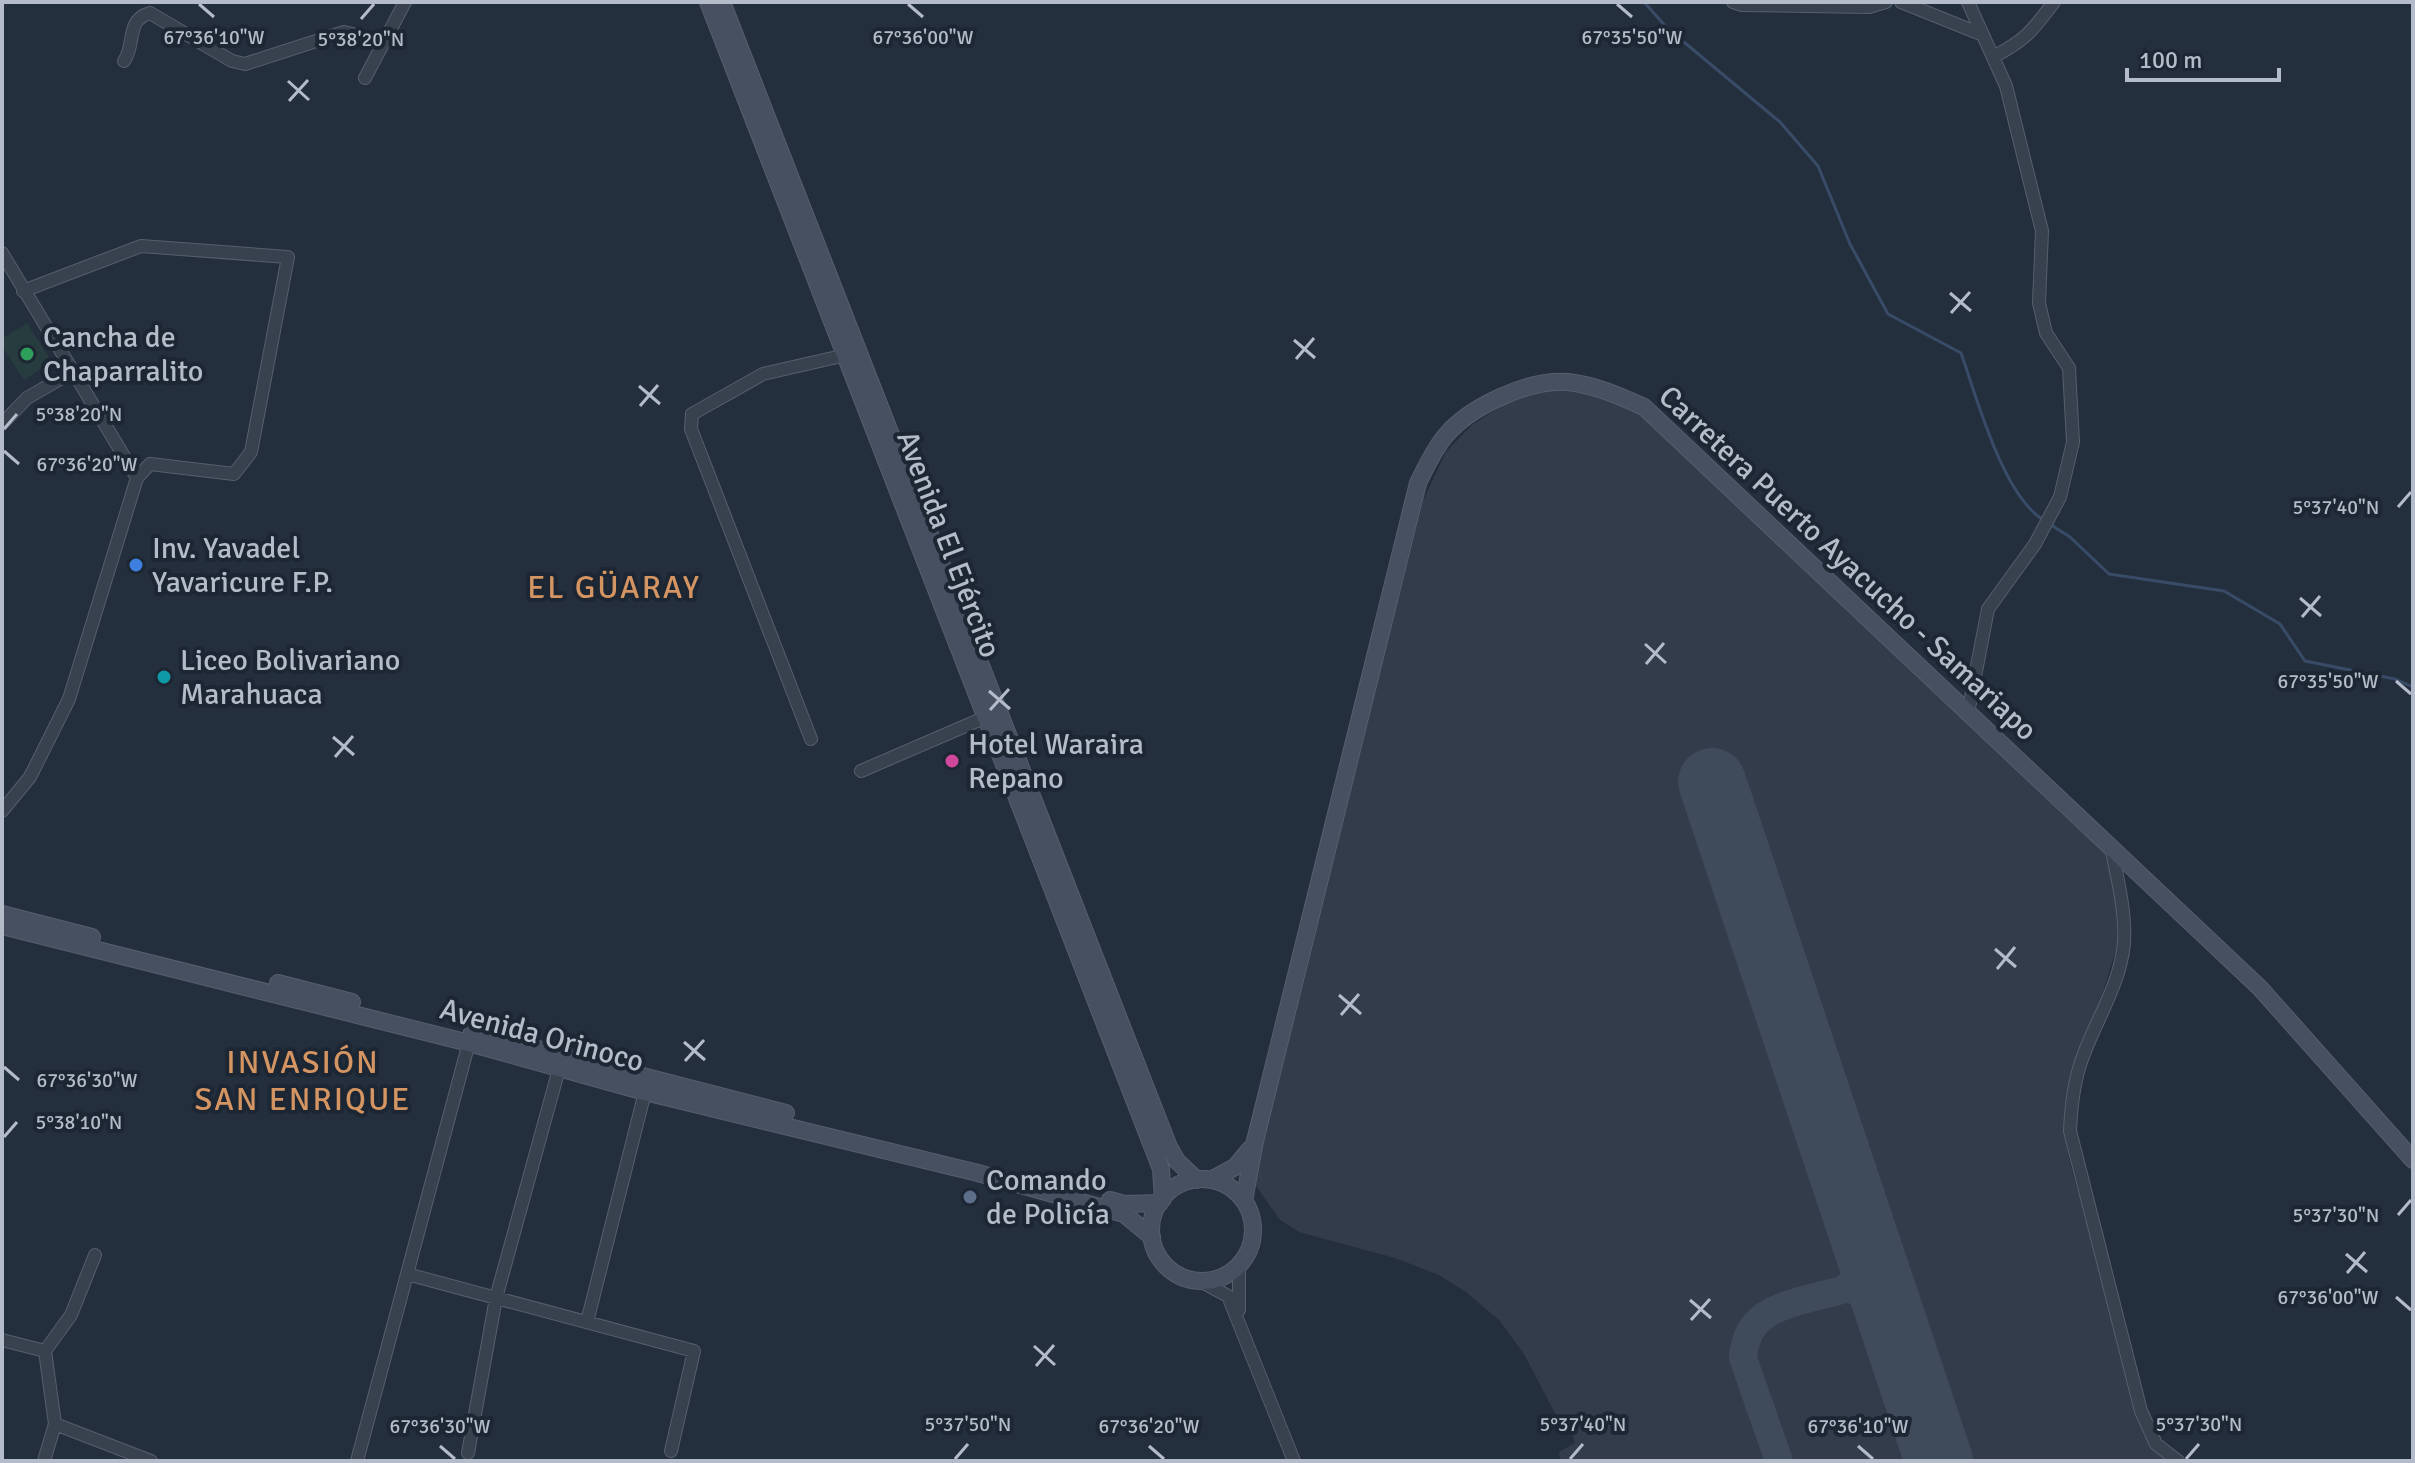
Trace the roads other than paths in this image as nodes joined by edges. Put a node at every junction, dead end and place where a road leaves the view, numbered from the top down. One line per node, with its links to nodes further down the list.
1 (405, 2): 10 (street)
2 (708, 2): 16 (street, Avenida El Ejército)
3 (722, 2): 33 (street, Avenida El Ejército)
4 (1733, 2): 5 (street)
5 (1886, 2)
6 (1901, 2): 9 (street)
7 (1968, 2): 9 (street)
8 (2054, 2): 11 (street)
9 (1983, 35): 11 (street)
10 (386, 38): 12 (street); 13 (street)
11 (1993, 57): 20 (street)
12 (124, 61)
13 (365, 78)
14 (2, 253): 15 (street)
15 (23, 291): 17 (street); 19 (street)
16 (846, 355): 21 (street, Avenida El Ejército); 22 (street)
17 (72, 372): 18 (street); 19 (street)
18 (2, 424)
19 (137, 478): 24 (street)
20 (1968, 713): 25 (street, Carretera Puerto Ayacucho - Samariapo); 31 (street, Carretera Puerto Ayacucho - Samariapo)
21 (986, 717): 23 (street); 34 (street, Avenida El Ejército)
22 (811, 739)
23 (861, 771)
24 (2, 811)
25 (2111, 846): 32 (street, Carretera Puerto Ayacucho - Samariapo); 53 (street)
26 (2, 914): 28 (street, Avenida Orinoco)
27 (2, 926): 28 (street, Avenida Orinoco)
28 (470, 1038): 29 (street, Avenida Orinoco); 34 (street, Avenida Orinoco); 39 (street)
29 (559, 1069): 30 (street, Avenida Orinoco); 41 (street)
30 (645, 1092): 36 (street, Avenida Orinoco); 43 (street)
31 (1255, 1141): 33 (street, Carretera Puerto Ayacucho - Samariapo); 35 (street, Carretera Puerto Ayacucho - Samariapo)
32 (2413, 1160)
33 (1204, 1180): 34 (street); 35 (street)
34 (1162, 1201): 36 (street)
35 (1244, 1201): 38 (street)
36 (1152, 1237): 40 (street)
37 (95, 1255): 45 (street)
38 (1239, 1266): 40 (street); 42 (street)
39 (407, 1274): 41 (street); 51 (street)
40 (1202, 1282): 42 (street)
41 (496, 1298): 43 (street); 48 (street)
42 (1240, 1321): 52 (street)
43 (587, 1322): 47 (street)
44 (2, 1340): 45 (street)
45 (45, 1351): 46 (street)
46 (55, 1424): 49 (street); 50 (street)
47 (671, 1451)
48 (468, 1453)
49 (44, 1461)
50 (151, 1461)
51 (357, 1461)
52 (1294, 1461)
53 (2178, 1461)

